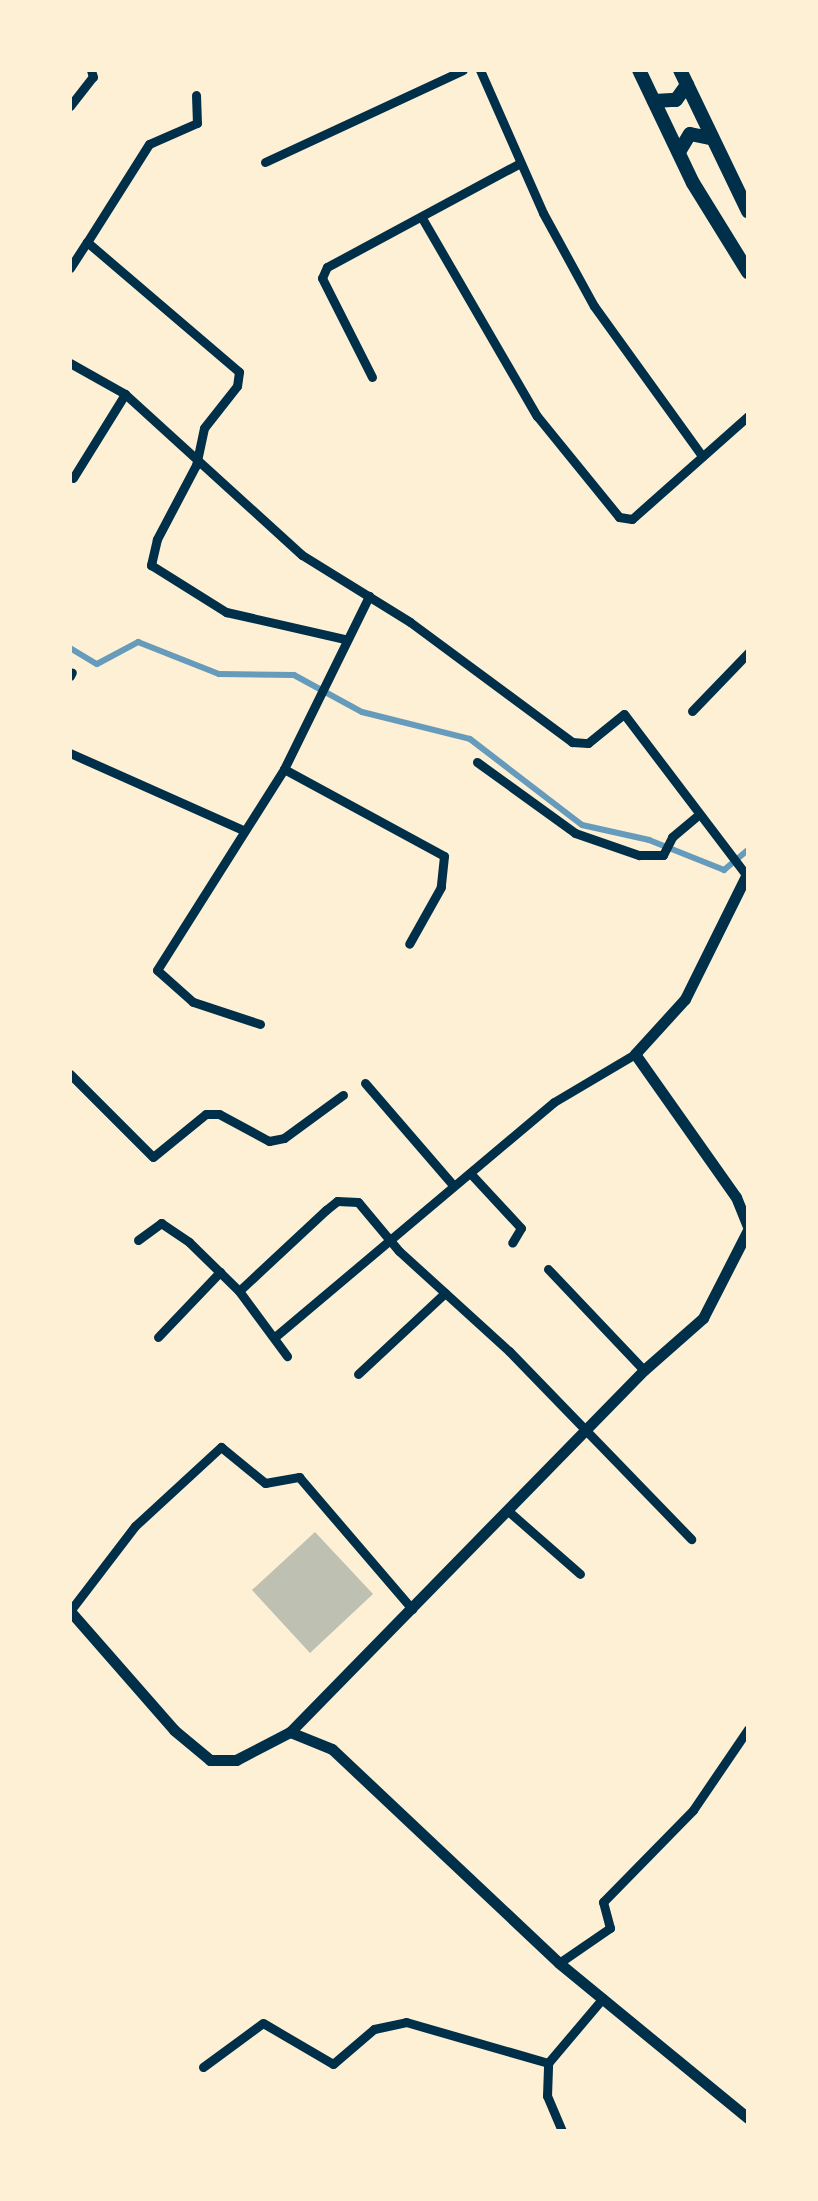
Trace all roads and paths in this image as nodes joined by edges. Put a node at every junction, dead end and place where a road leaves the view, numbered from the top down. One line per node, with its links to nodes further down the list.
1 (91, 70): 9 (street)
2 (463, 70): 12 (street)
3 (480, 70): 13 (street)
4 (639, 70): 8 (main road)
5 (680, 70): 6 (main road)
6 (687, 85): 8 (main road); 10 (main road)
7 (196, 95): 16 (street)
8 (654, 101): 11 (main road)
9 (70, 106)
10 (711, 138): 11 (main road); 14 (main road)
11 (680, 152): 18 (main road)
12 (264, 162)
13 (520, 163): 15 (street); 23 (street)
14 (748, 210)
15 (422, 218): 20 (street); 23 (street)
16 (88, 242): 17 (street); 24 (street)
17 (70, 268)
18 (748, 272)
19 (70, 364): 21 (street)
20 (372, 377)
21 (125, 394): 24 (street); 25 (street)
22 (748, 416): 23 (street)
23 (702, 456)
24 (196, 466): 26 (street); 27 (street)
25 (74, 478)
26 (369, 596): 27 (street); 33 (street)
27 (345, 638): 32 (street)
28 (748, 653): 29 (street)
29 (692, 711)
30 (70, 753): 34 (street)
31 (476, 762): 33 (street)
32 (284, 769): 34 (street); 36 (street)
33 (698, 815): 35 (street)
34 (242, 830): 37 (street)
35 (745, 870): 38 (street)
36 (410, 944)
37 (260, 1024)
38 (635, 1054): 42 (street); 44 (street)
39 (70, 1074): 41 (street)
40 (366, 1082): 43 (street)
41 (343, 1096)
42 (470, 1173): 43 (street); 47 (street)
43 (453, 1185): 45 (street)
44 (748, 1228): 55 (street)
45 (392, 1239): 50 (street); 51 (street); 52 (street)
46 (138, 1240): 49 (street)
47 (512, 1243)
48 (548, 1269): 55 (street)
49 (220, 1272): 50 (street); 53 (street)
50 (239, 1291): 52 (street)
51 (445, 1293): 56 (street); 57 (street)
52 (276, 1336): 54 (street)
53 (158, 1337)
54 (287, 1356)
55 (644, 1370): 57 (street)
56 (358, 1374)
57 (586, 1429): 58 (street); 59 (street)
58 (507, 1510): 60 (street); 61 (street)
59 (691, 1539)
60 (580, 1574)
61 (412, 1610): 62 (street); 64 (street)
62 (70, 1611): 64 (street)
63 (748, 1729): 65 (street)
64 (290, 1732): 65 (street)
65 (558, 1963): 66 (street)
66 (603, 1998): 67 (street); 69 (street)
67 (548, 2063): 68 (street); 70 (street)
68 (203, 2067)
69 (748, 2118)
70 (562, 2131)

